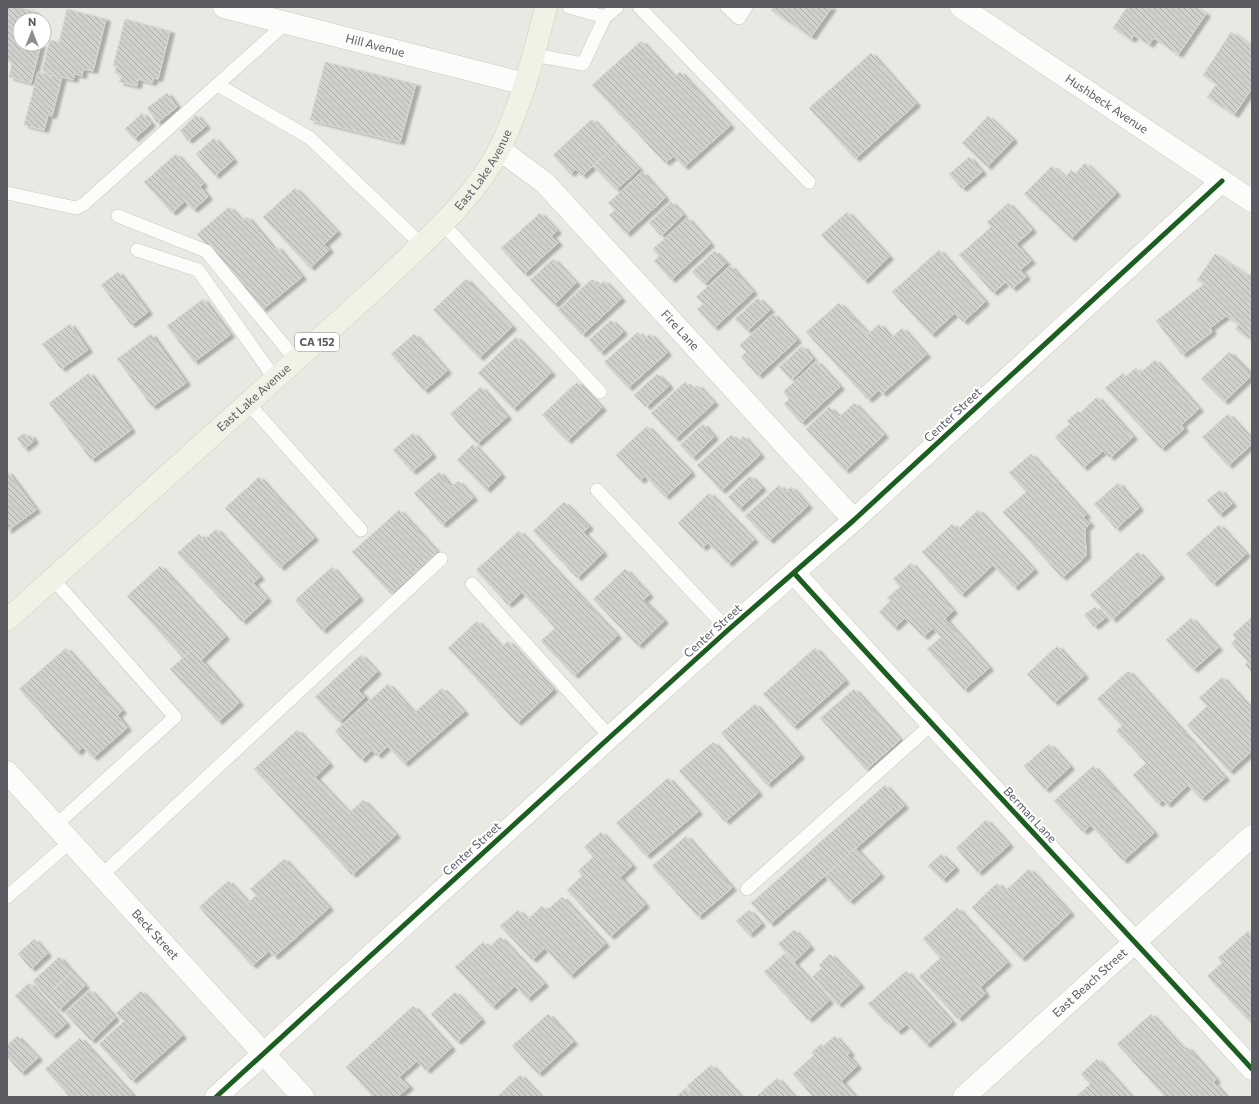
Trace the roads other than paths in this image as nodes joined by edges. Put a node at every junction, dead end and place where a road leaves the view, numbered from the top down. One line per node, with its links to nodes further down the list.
1 (224, 7): 9 (street, Hill Avenue)
2 (546, 7): 11 (main road, East Lake Avenue / CA 152)
3 (569, 7): 10 (lane)
4 (617, 7): 10 (lane)
5 (639, 7): 16 (lane)
6 (727, 7): 7 (lane)
7 (746, 7)
8 (961, 7): 15 (street, Hushbeck Avenue)
9 (280, 17): 12 (street, Hill Avenue); 13 (lane)
10 (605, 17): 11 (lane)
11 (534, 54): 12 (main road, East Lake Avenue / CA 152)
12 (525, 84): 14 (main road, East Lake Avenue / CA 152)
13 (218, 85): 17 (lane); 21 (lane)
14 (499, 149): 20 (main road, East Lake Avenue / CA 152); 28 (street, Fire Lane)
15 (1222, 181): 18 (street, Hushbeck Avenue); 28 (street, Center Street)
16 (809, 182)
17 (7, 193)
18 (1252, 201)
19 (118, 216): 23 (lane)
20 (442, 223): 21 (main road, East Lake Avenue / CA 152); 25 (lane)
21 (421, 244): 23 (main road, East Lake Avenue / CA 152)
22 (137, 250): 24 (lane)
23 (296, 360): 24 (main road, East Lake Avenue / CA 152)
24 (275, 379): 26 (main road, East Lake Avenue / CA 152)
25 (600, 392)
26 (248, 403): 29 (lane); 32 (main road, East Lake Avenue / CA 152)
27 (597, 490): 35 (lane)
28 (854, 520): 31 (street, Center Street)
29 (361, 530)
30 (441, 559): 42 (lane)
31 (794, 573): 35 (street, Center Street); 36 (street, Berman Lane)
32 (53, 579): 34 (main road, East Lake Avenue / CA 152); 39 (lane)
33 (472, 584): 37 (lane)
34 (7, 620)
35 (728, 630): 37 (street, Center Street)
36 (932, 724): 43 (lane); 45 (street, Berman Lane)
37 (610, 737): 46 (street, Center Street)
38 (7, 772): 39 (street, Beck Street)
39 (56, 825): 41 (street, Beck Street)
40 (1252, 836): 45 (street, East Beach Street)
41 (71, 841): 42 (street, Beck Street); 44 (lane)
42 (102, 875): 46 (street, Beck Street)
43 (747, 889)
44 (7, 897)
45 (1135, 942): 47 (street, Berman Lane); 50 (street, East Beach Street)
46 (264, 1054): 48 (street, Center Street); 49 (street, Beck Street)
47 (1252, 1069)
48 (216, 1097)
49 (303, 1097)
50 (964, 1097)

